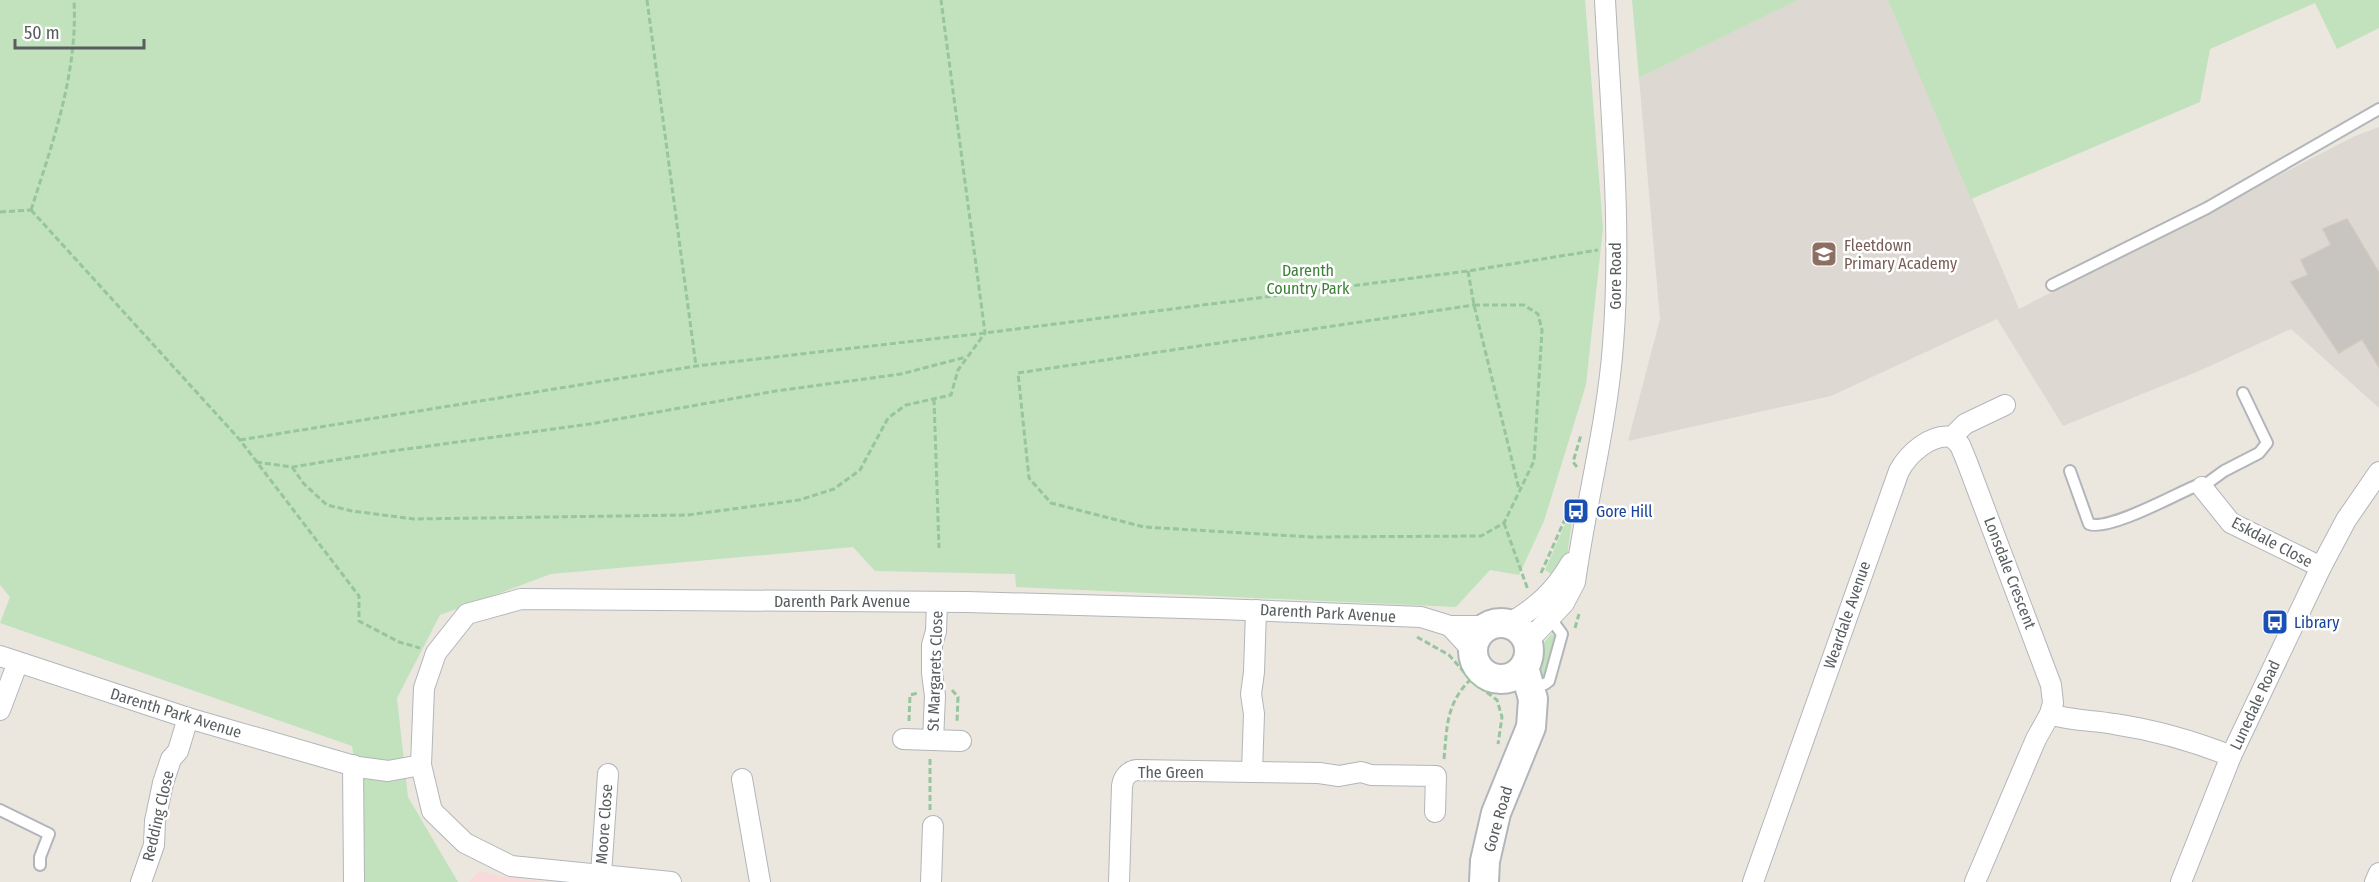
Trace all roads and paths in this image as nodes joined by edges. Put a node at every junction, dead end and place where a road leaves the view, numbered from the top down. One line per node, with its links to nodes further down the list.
1 (74, 0): 6 (path)
2 (647, 0): 14 (path)
3 (941, 0): 12 (path)
4 (1605, 0): 31 (street, Gore Road)
5 (2379, 109): 10 (lane)
6 (31, 210): 7 (path); 20 (path)
7 (0, 212)
8 (1556, 258): 9 (path)
9 (1468, 271): 11 (path); 12 (path)
10 (2052, 285)
11 (1474, 305): 27 (path); 27 (path); 29 (path)
12 (985, 333): 13 (path); 14 (path)
13 (968, 357): 16 (path); 22 (path)
14 (696, 366): 20 (path)
15 (2243, 393): 26 (lane)
16 (934, 399): 22 (path); 30 (path)
17 (2005, 405): 19 (street, Weardale Avenue)
18 (1583, 430): 23 (path)
19 (1952, 437): 44 (street, Lonsdale Crescent); 70 (street, Weardale Avenue)
20 (240, 440): 21 (path)
21 (256, 462): 22 (path); 40 (path)
22 (292, 468)
23 (1578, 470)
24 (2070, 471): 26 (lane)
25 (2379, 472): 32 (street, Lunedale Road)
26 (2202, 487): 32 (street, Eskdale Close)
27 (1520, 491): 29 (path)
28 (1568, 514): 33 (path)
29 (1504, 524): 34 (path)
30 (939, 548)
31 (1579, 549): 37 (street, Gore Road); 39 (street, Gore Road)
32 (2320, 567): 49 (street, Lunedale Road)
33 (1542, 573)
34 (1529, 595)
35 (937, 602): 36 (street, Darenth Park Avenue); 40 (street, Darenth Park Avenue); 47 (street, St Margarets Close)
36 (1256, 610): 38 (street, Darenth Park Avenue); 54 (street)
37 (1551, 619): 39 (street, Gore Road); 39 (lane)
38 (1450, 626): 39 (street, Darenth Park Avenue); 42 (street)
39 (1516, 649): 42 (street); 42 (street); 50 (street, Gore Road)
40 (436, 653): 52 (street, Darenth Park Avenue)
41 (9, 659): 43 (street); 45 (street, Darenth Park Avenue)
42 (1476, 668): 50 (street, Gore Road); 53 (path)
43 (0, 710)
44 (2050, 714): 49 (street); 71 (street, Lonsdale Crescent)
45 (188, 718): 51 (street, Darenth Park Avenue); 63 (street, Redding Close)
46 (903, 739): 47 (street, St Margarets Close)
47 (933, 740): 48 (street, St Margarets Close)
48 (961, 741)
49 (2231, 756): 72 (street, Lunedale Road)
50 (1518, 757): 69 (street, Gore Road)
51 (353, 765): 52 (street, Darenth Park Avenue); 64 (street)
52 (421, 765): 62 (street, Moore Close)
53 (1444, 765)
54 (1252, 772): 58 (street, The Green); 68 (street, The Green)
55 (608, 774): 62 (street, Moore Close)
56 (742, 779): 66 (street)
57 (0, 810): 60 (lane)
58 (1435, 812)
59 (933, 826): 67 (street)
60 (40, 864)
61 (2379, 873): 73 (street)
62 (601, 874): 65 (street, Moore Close)
63 (141, 882)
64 (354, 882)
65 (671, 882)
66 (760, 882)
67 (931, 882)
68 (1119, 882)
69 (1484, 882)
70 (1753, 882)
71 (1975, 882)
72 (2181, 882)
73 (2375, 882)

